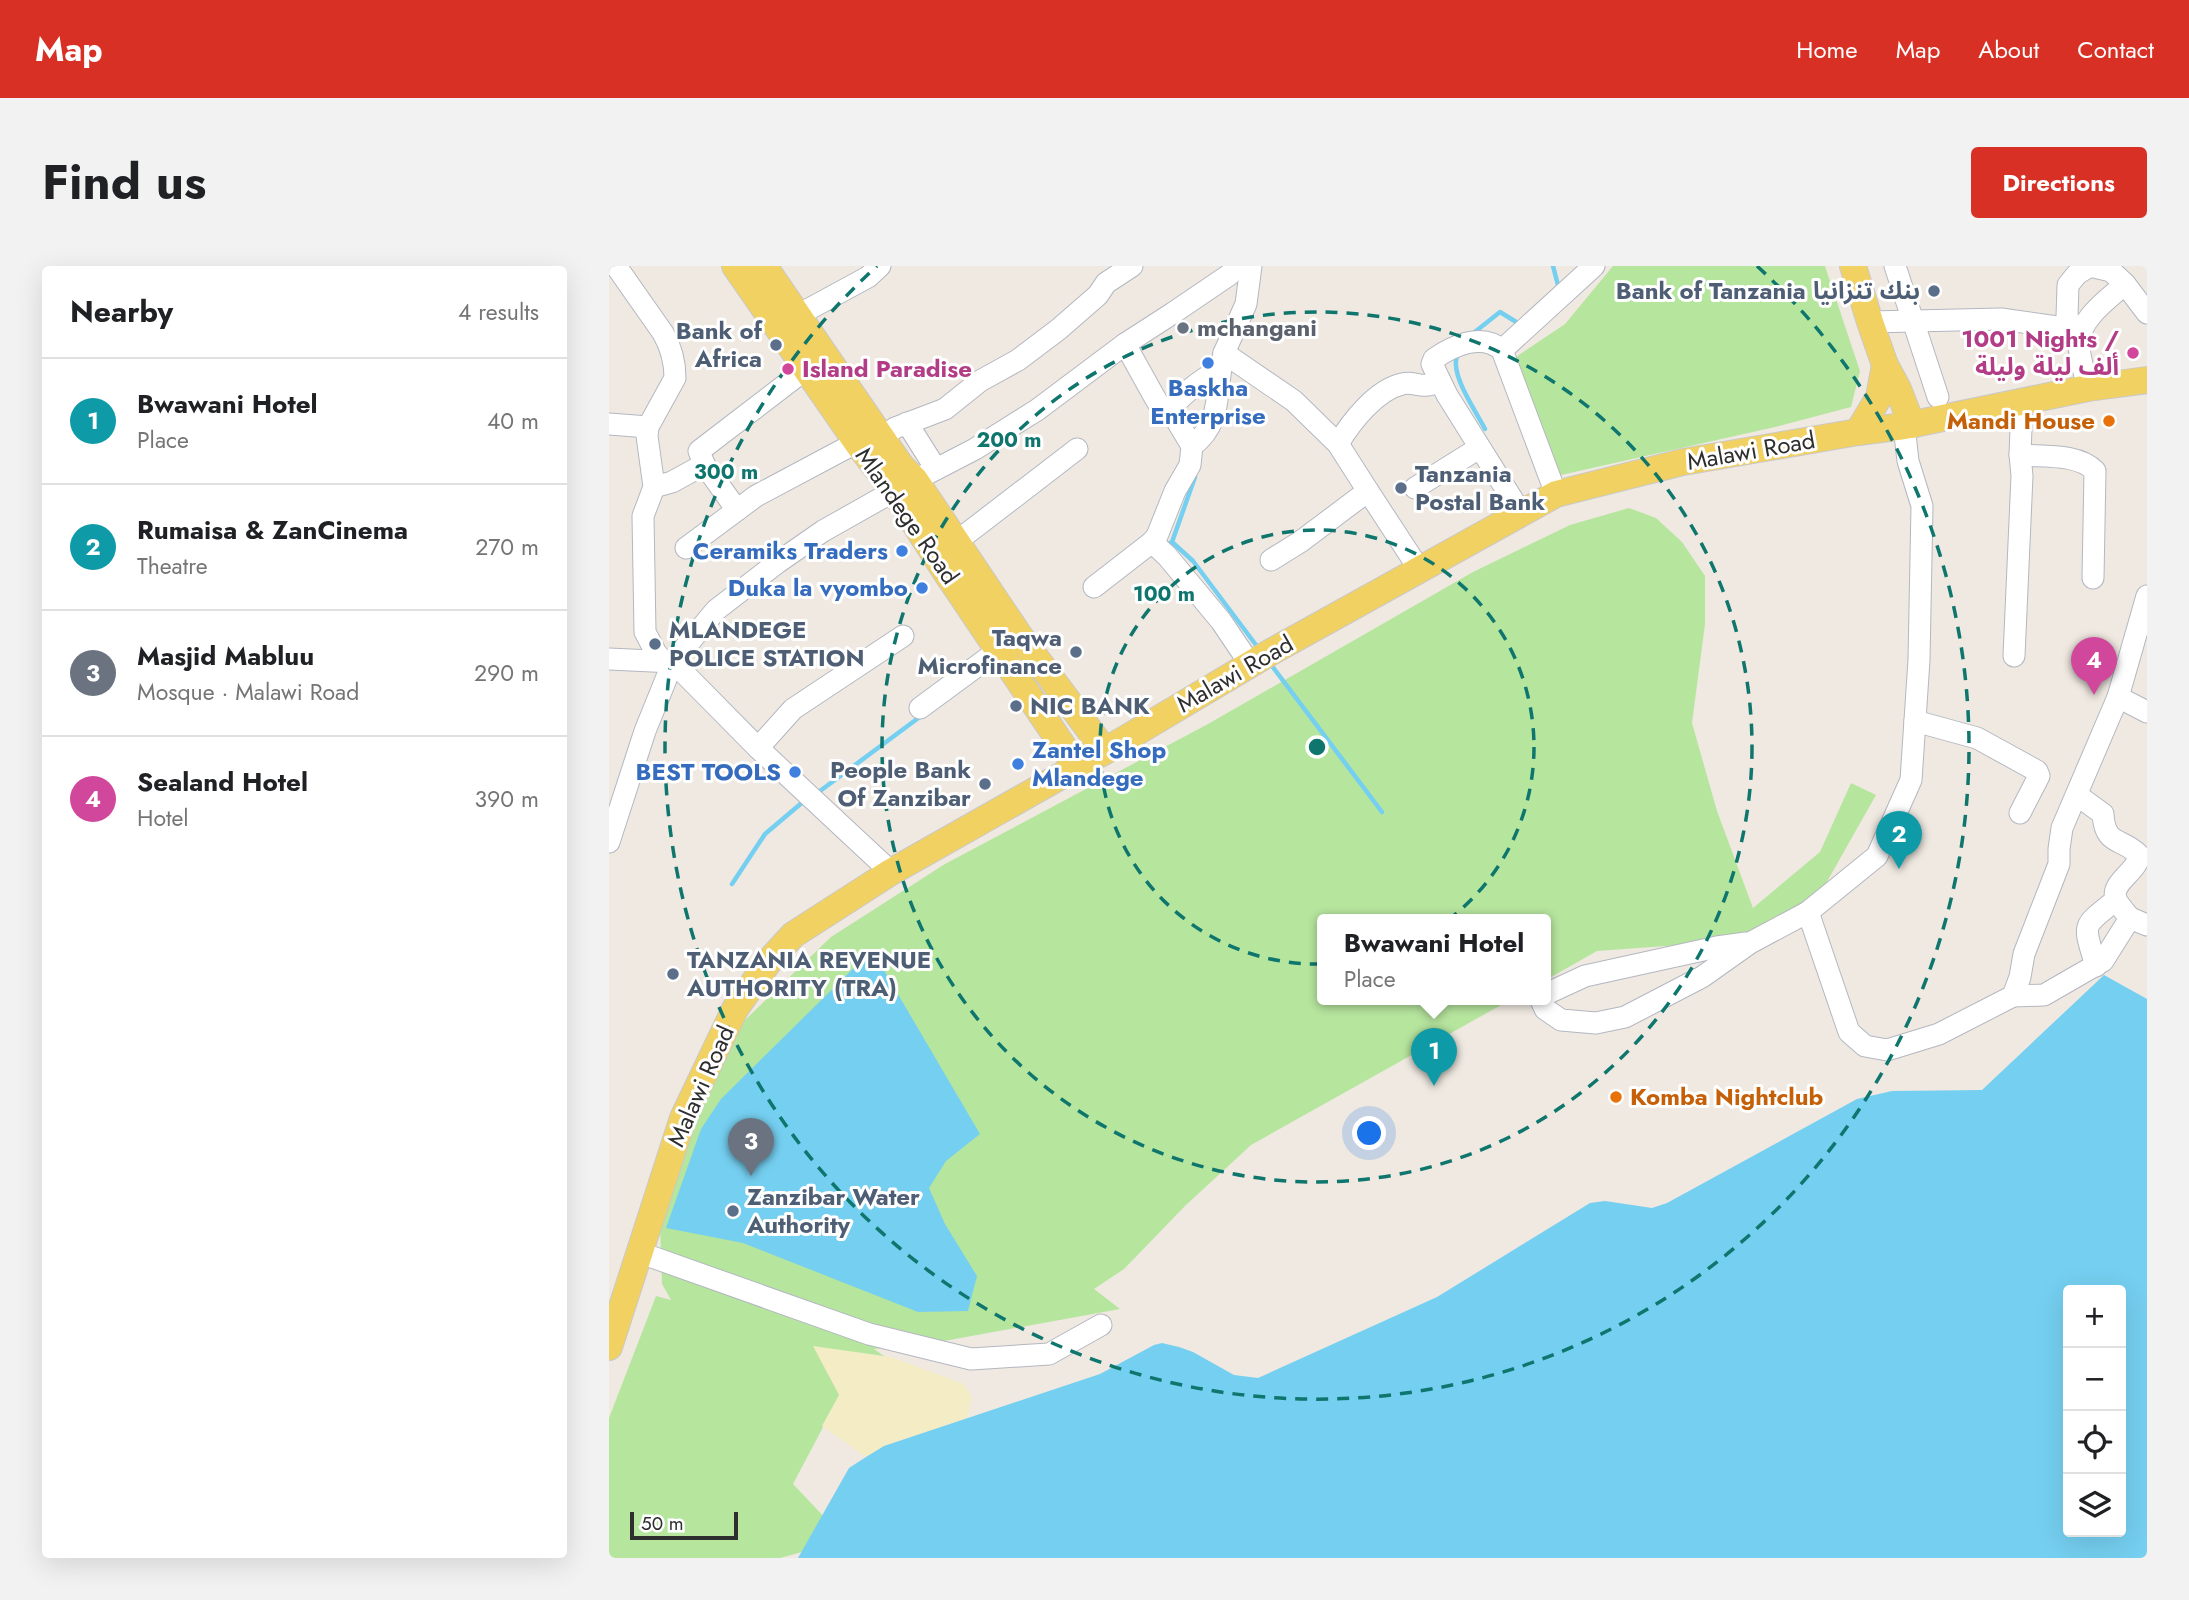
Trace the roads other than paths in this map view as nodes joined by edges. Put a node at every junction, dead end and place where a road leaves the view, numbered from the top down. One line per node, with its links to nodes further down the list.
1 (616, 266): 31 (street)
2 (735, 266): 21 (main road, Mlandege Road)
3 (764, 266): 13 (main road, Mlandege Road)
4 (880, 266): 13 (street)
5 (1132, 266): 28 (street)
6 (1238, 266): 17 (street)
7 (1251, 266): 20 (street)
8 (1594, 266): 18 (street)
9 (1853, 266): 14 (main road)
10 (1895, 266): 15 (street)
11 (2125, 284): 12 (street); 16 (street); 16 (street)
12 (2147, 313)
13 (798, 315): 33 (main road, Mlandege Road)
14 (1870, 322): 15 (street); 19 (main road)
15 (1913, 322): 16 (street); 25 (street)
16 (2075, 336): 24 (street)
17 (1125, 344): 27 (street); 40 (street)
18 (1502, 350): 23 (street); 44 (street)
19 (1885, 365): 30 (main road); 32 (main road)
20 (1217, 367): 27 (street); 34 (street); 35 (street)
21 (806, 369): 33 (main road, Mlandege Road); 39 (street)
22 (2147, 380): 24 (main road, Malawi Road)
23 (1440, 381): 34 (street); 36 (street)
24 (2088, 387): 26 (main road, Malawi Road)
25 (1938, 397)
26 (2022, 401): 30 (main road, Malawi Road); 38 (street)
27 (1171, 411): 35 (street)
28 (907, 423): 33 (street); 40 (street)
29 (609, 424): 31 (street)
30 (1908, 426): 32 (main road, Malawi Road); 64 (street)
31 (649, 427): 41 (street)
32 (1858, 432): 44 (main road, Malawi Road)
33 (870, 441): 40 (main road, Mlandege Road); 45 (street)
34 (1338, 444): 43 (street)
35 (1192, 446): 49 (street)
36 (1479, 448): 42 (street); 46 (street)
37 (1077, 449): 47 (street)
38 (2020, 455): 52 (street); 57 (street)
39 (704, 464): 41 (street); 45 (street)
40 (906, 477): 47 (main road, Mlandege Road); 56 (main road, Mlandege Road); 59 (street)
41 (654, 487): 59 (street)
42 (1415, 488)
43 (1368, 491): 50 (street); 51 (street)
44 (1556, 494): 46 (main road, Malawi Road)
45 (737, 510): 48 (street)
46 (1521, 513): 51 (main road, Malawi Road)
47 (956, 542): 56 (main road, Mlandege Road)
48 (686, 548)
49 (1159, 548): 53 (street); 60 (street)
50 (1271, 560)
51 (1419, 569): 60 (main road, Malawi Road)
52 (2093, 578)
53 (1094, 587)
54 (2147, 596): 61 (street)
55 (903, 636): 65 (street)
56 (1009, 643): 62 (street); 66 (main road, Mlandege Road); 67 (main road, Mlandege Road)
57 (2014, 656)
58 (609, 659): 59 (street)
59 (668, 661): 65 (street); 70 (street)
60 (1250, 664): 66 (main road, Malawi Road)
61 (2118, 697): 63 (street); 68 (street)
62 (921, 708)
63 (2147, 712)
64 (1915, 721): 69 (street); 73 (street)
65 (758, 748): 71 (street)
66 (1105, 751): 67 (main road, Malawi Road)
67 (1077, 766): 71 (main road, Malawi Road)
68 (2077, 795): 72 (street); 78 (street)
69 (2020, 813)
70 (609, 842)
71 (891, 872): 80 (main road, Malawi Road)
72 (2116, 900): 74 (street); 76 (street)
73 (1808, 912): 75 (street); 78 (street)
74 (2139, 922): 76 (street)
75 (1750, 943): 77 (street); 79 (street)
76 (2096, 966): 78 (street)
77 (1551, 992)
78 (2013, 996)
79 (1543, 1005)
80 (638, 1252): 81 (street); 82 (main road, Malawi Road)
81 (1101, 1325)
82 (609, 1347)

